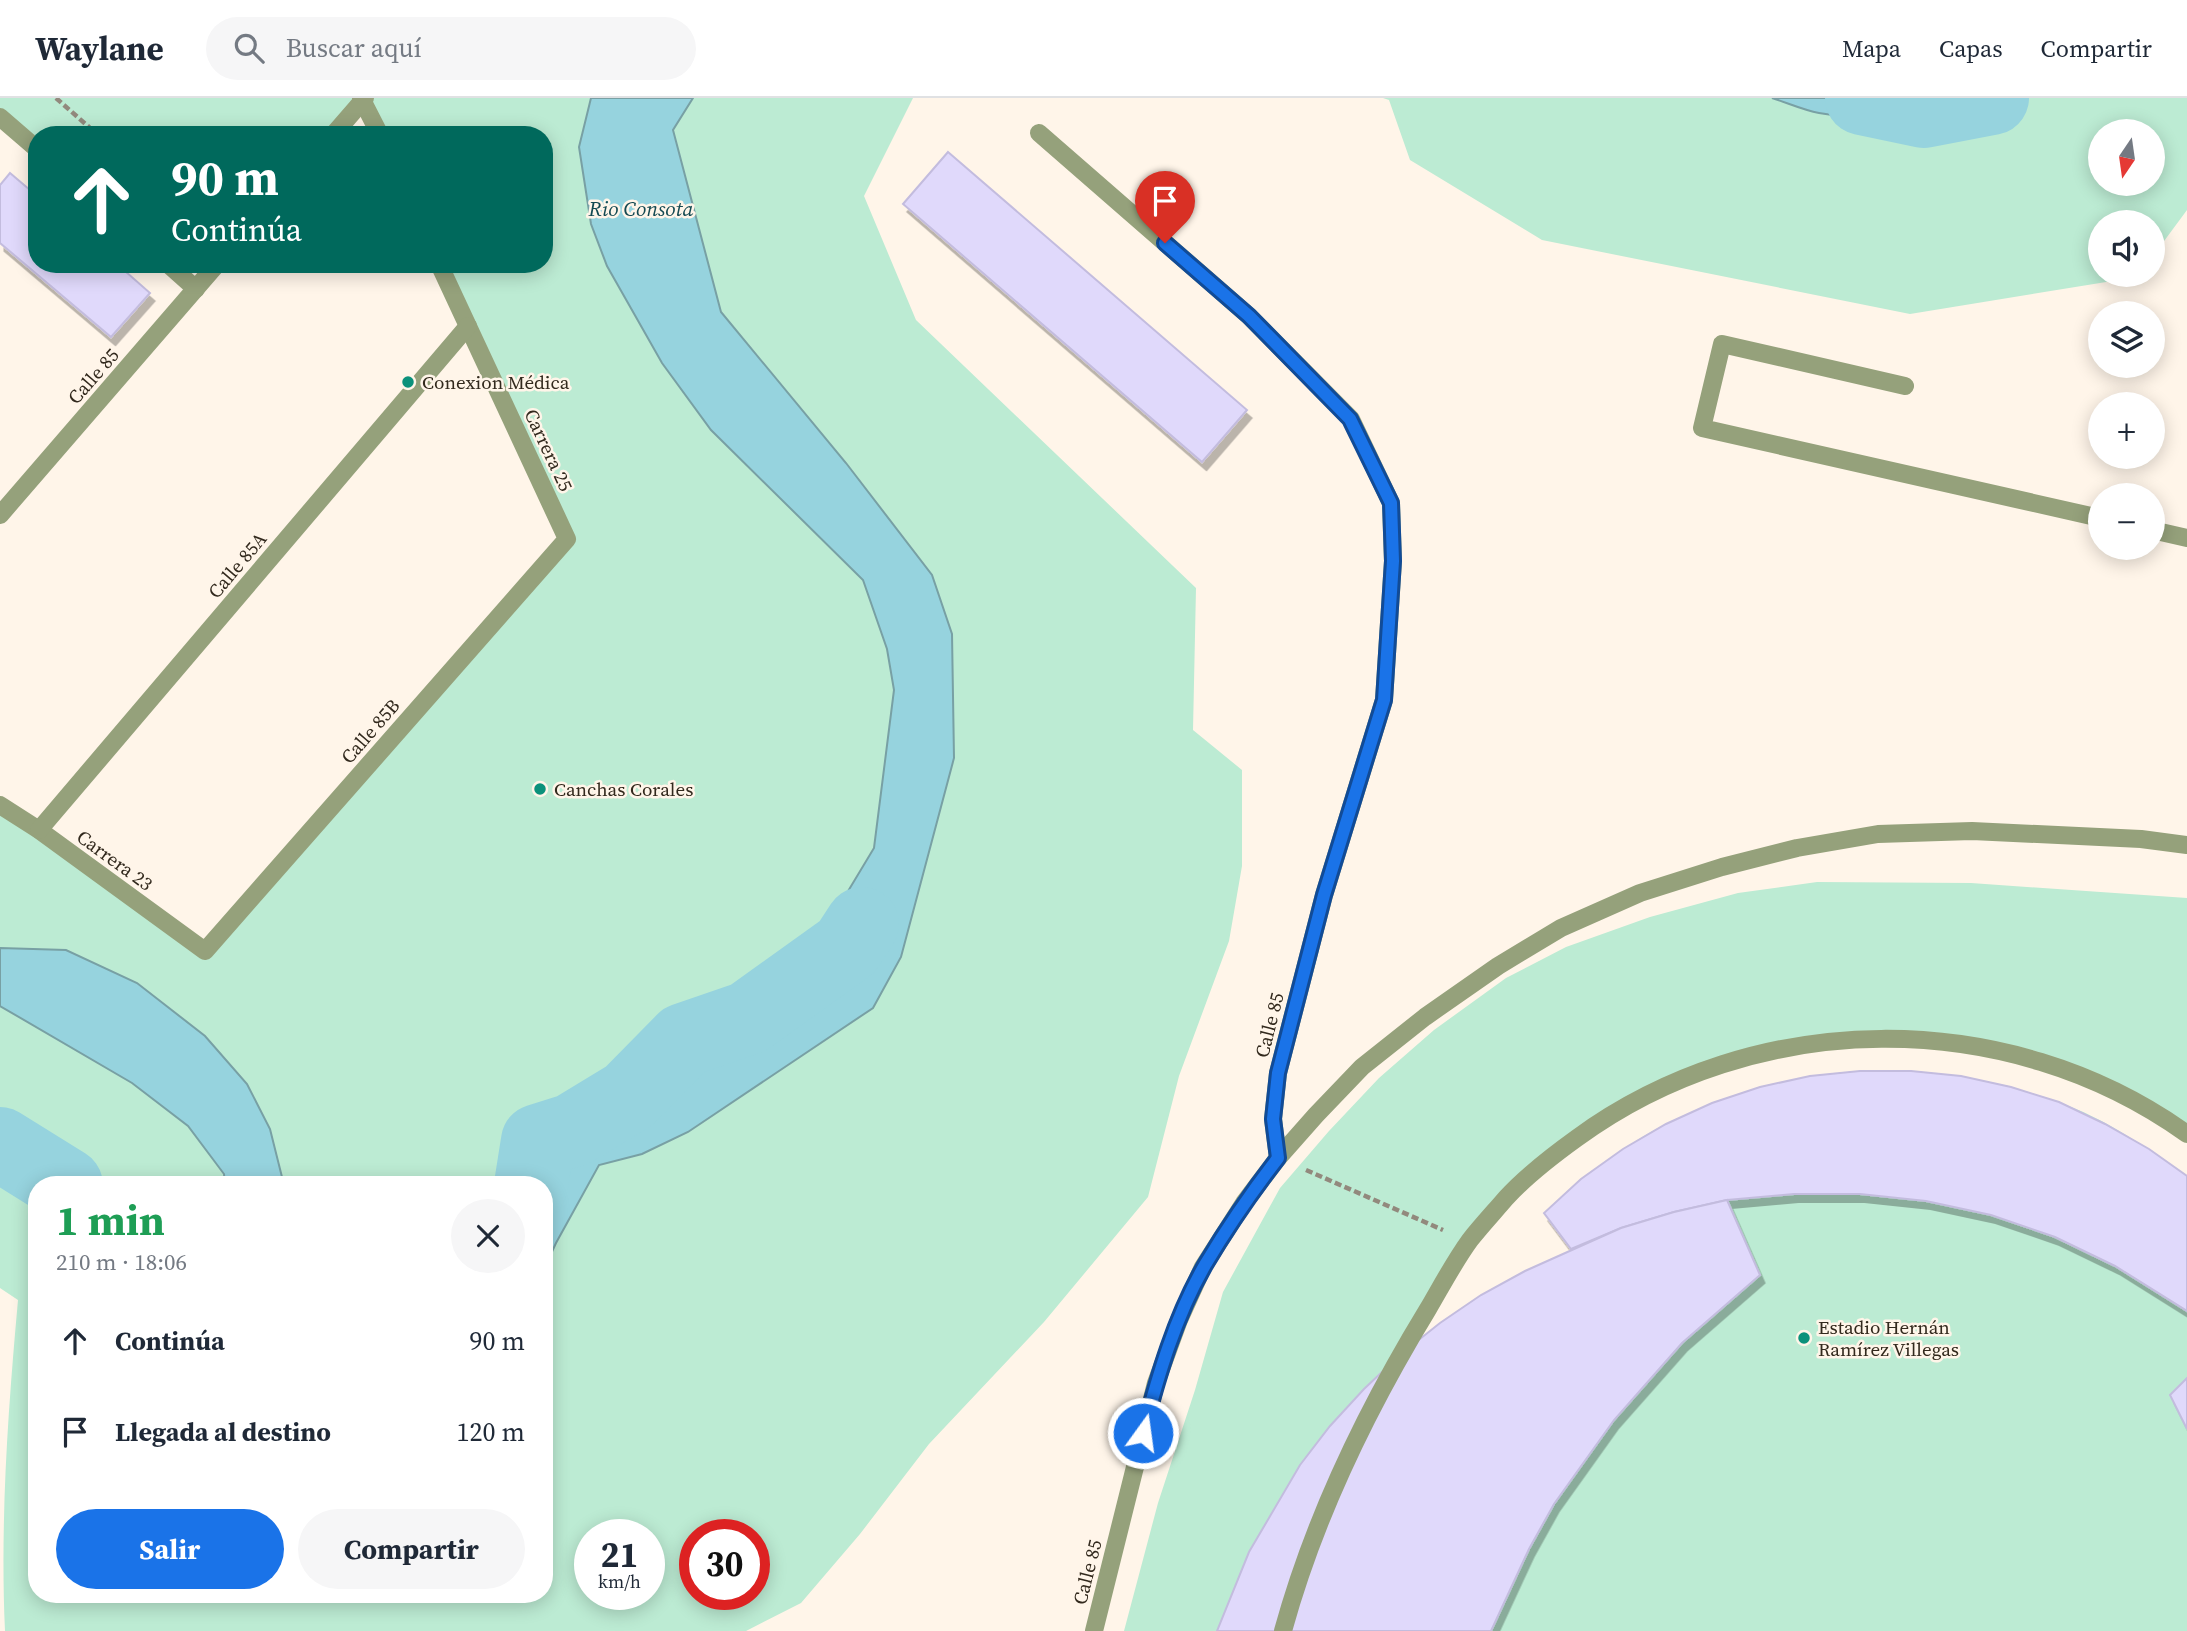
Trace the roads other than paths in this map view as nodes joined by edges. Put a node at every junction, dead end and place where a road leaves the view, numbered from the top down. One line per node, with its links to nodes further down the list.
1 (363, 99): 3 (street); 4 (street)
2 (3, 125): 6 (street)
3 (340, 126)
4 (376, 126)
5 (1039, 133): 23 (street, Calle 85)
6 (28, 143)
7 (178, 273): 10 (street)
8 (210, 273): 10 (street, Calle 85)
9 (443, 273): 11 (street, Carrera 25)
10 (196, 289): 13 (street, Calle 85)
11 (468, 326): 17 (street, Carrera 25); 19 (street, Calle 85A)
12 (1905, 386): 14 (street)
13 (0, 515)
14 (2088, 515)
15 (2165, 533): 16 (street)
16 (2187, 538)
17 (567, 539): 21 (street, Calle 85B)
18 (0, 805): 19 (street, Carrera 23)
19 (39, 830): 21 (street, Carrera 23)
20 (2187, 845): 23 (street)
21 (205, 951)
22 (2187, 1134): 25 (street)
23 (1278, 1158): 24 (street, Calle 85)
24 (1094, 1631)
25 (1283, 1631)

